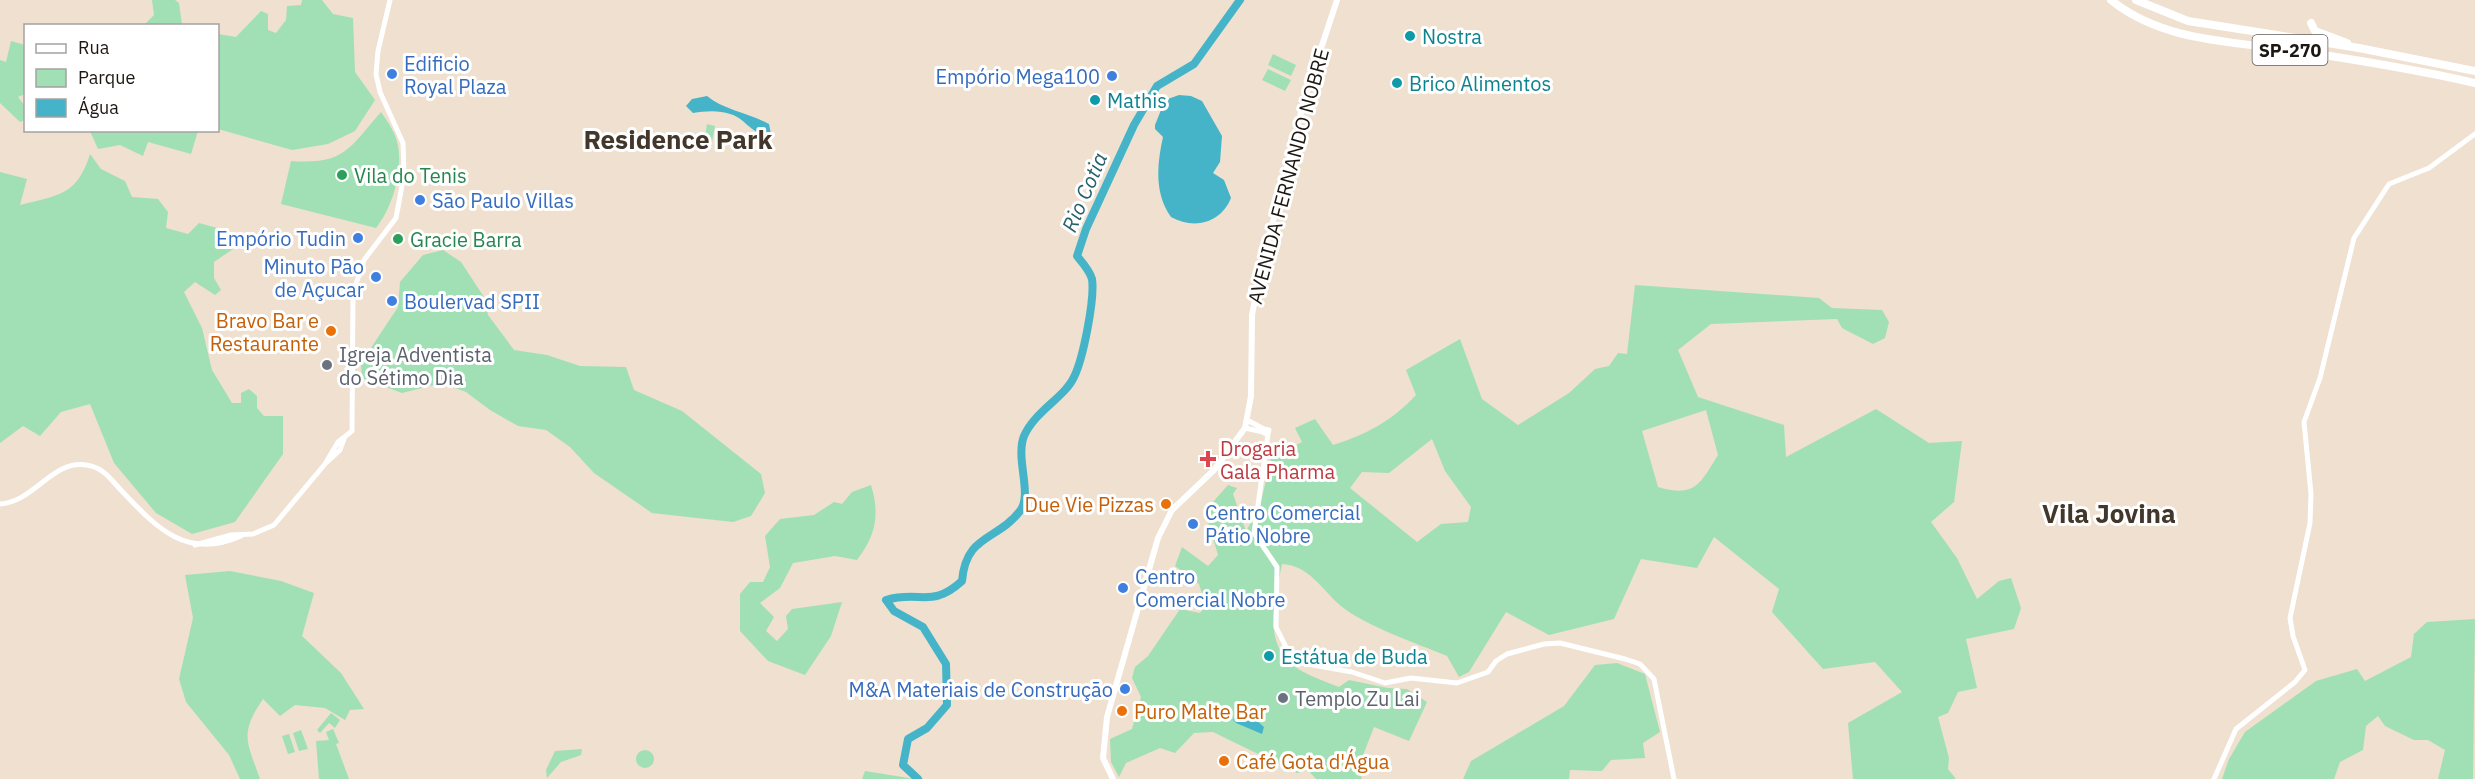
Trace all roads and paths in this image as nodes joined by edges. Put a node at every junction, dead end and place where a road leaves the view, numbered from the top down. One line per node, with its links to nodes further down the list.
1 (390, 0): 13 (street)
2 (1337, 0): 10 (main road, AVENIDA FERNANDO NOBRE)
3 (2137, 0): 6 (highway, SP-270)
4 (2112, 1): 8 (highway, SP-270)
5 (2312, 23): 6 (highway)
6 (2359, 48): 7 (highway, SP-270)
7 (2475, 71)
8 (2475, 85)
9 (2475, 134): 16 (street)
10 (1247, 420): 11 (main road, AVENIDA FERNANDO NOBRE); 12 (street)
11 (1245, 428): 12 (street); 14 (main road, AVENIDA FERNANDO NOBRE)
12 (1265, 432): 15 (street)
13 (0, 504)
14 (1113, 779)
15 (1674, 779)
16 (2214, 779)

